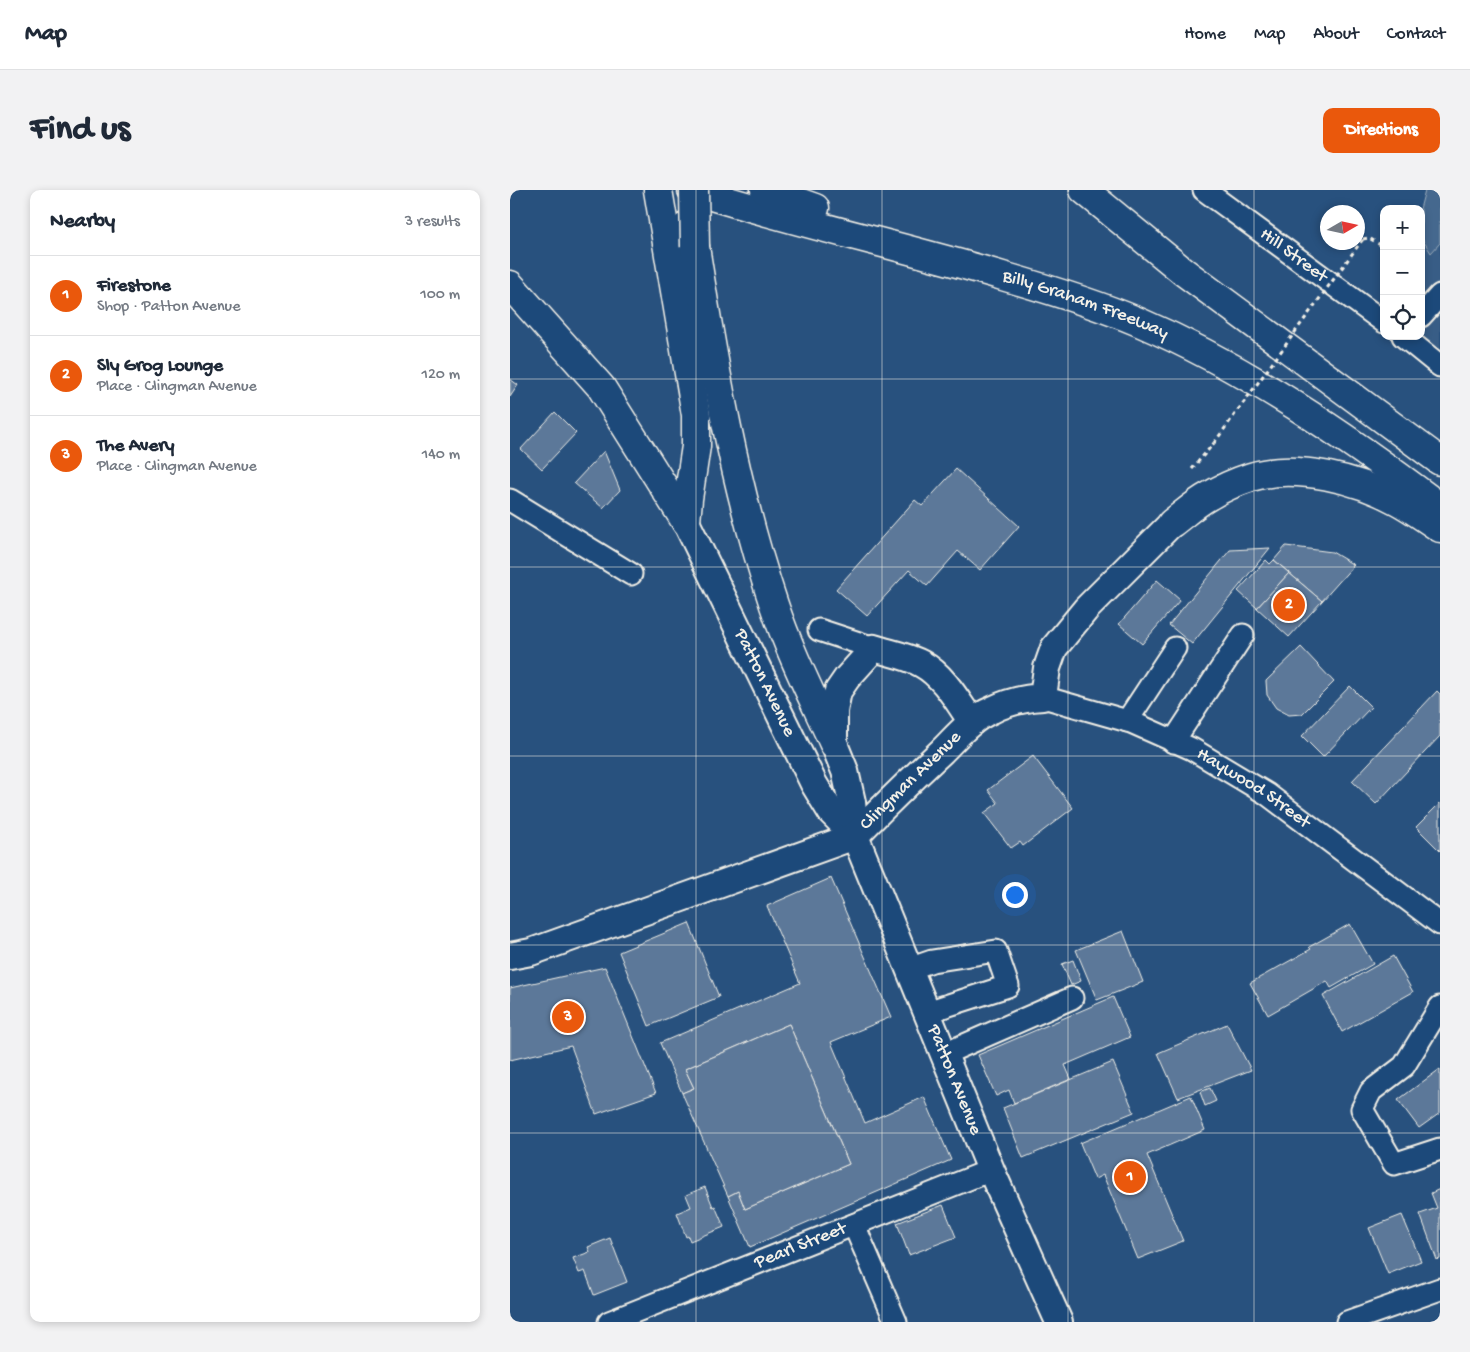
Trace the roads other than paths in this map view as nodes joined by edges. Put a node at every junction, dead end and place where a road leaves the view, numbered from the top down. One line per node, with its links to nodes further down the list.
1 (658, 190): 18 (highway)
2 (680, 190): 7 (highway)
3 (693, 190): 7 (highway, bridge); 8 (highway, Billy Graham Freeway)
4 (765, 190): 8 (highway)
5 (1084, 190): 15 (highway)
6 (1204, 190): 12 (street, Hill Street)
7 (695, 247): 30 (highway)
8 (910, 249): 17 (highway, Billy Graham Freeway)
9 (510, 285): 18 (highway)
10 (1440, 296): 11 (street)
11 (1425, 312)
12 (1380, 319)
13 (1408, 340): 14 (street)
14 (1440, 366)
15 (1440, 461)
16 (510, 500): 21 (street)
17 (1440, 507)
18 (686, 522): 31 (main road, Patton Avenue)
19 (1172, 524): 20 (highway); 26 (main road)
20 (1440, 528)
21 (631, 574)
22 (819, 630): 24 (street)
23 (1243, 635): 29 (street)
24 (874, 648): 28 (main road); 30 (main road)
25 (1175, 648): 27 (street)
26 (1043, 697): 27 (street, Haywood Street); 28 (main road, Clingman Avenue)
27 (1127, 721): 29 (street, Haywood Street)
28 (972, 722): 31 (main road, Clingman Avenue)
29 (1173, 742): 32 (street, Haywood Street)
30 (834, 744): 31 (main road, Patton Avenue)
31 (854, 836): 33 (main road, Clingman Avenue); 34 (main road, Patton Avenue)
32 (1440, 924)
33 (510, 956)
34 (909, 968): 37 (main road, Patton Avenue); 37 (street)
35 (1072, 998): 38 (street)
36 (1440, 1008): 39 (street)
37 (927, 1012): 38 (main road, Patton Avenue)
38 (944, 1054): 40 (main road, Patton Avenue)
39 (1440, 1149)
40 (991, 1170): 41 (street, Pearl Street); 45 (main road, Patton Avenue)
41 (854, 1225): 43 (street, Pearl Street); 44 (street)
42 (1440, 1289): 46 (street)
43 (609, 1322)
44 (896, 1322)
45 (1059, 1322)
46 (1346, 1322)

